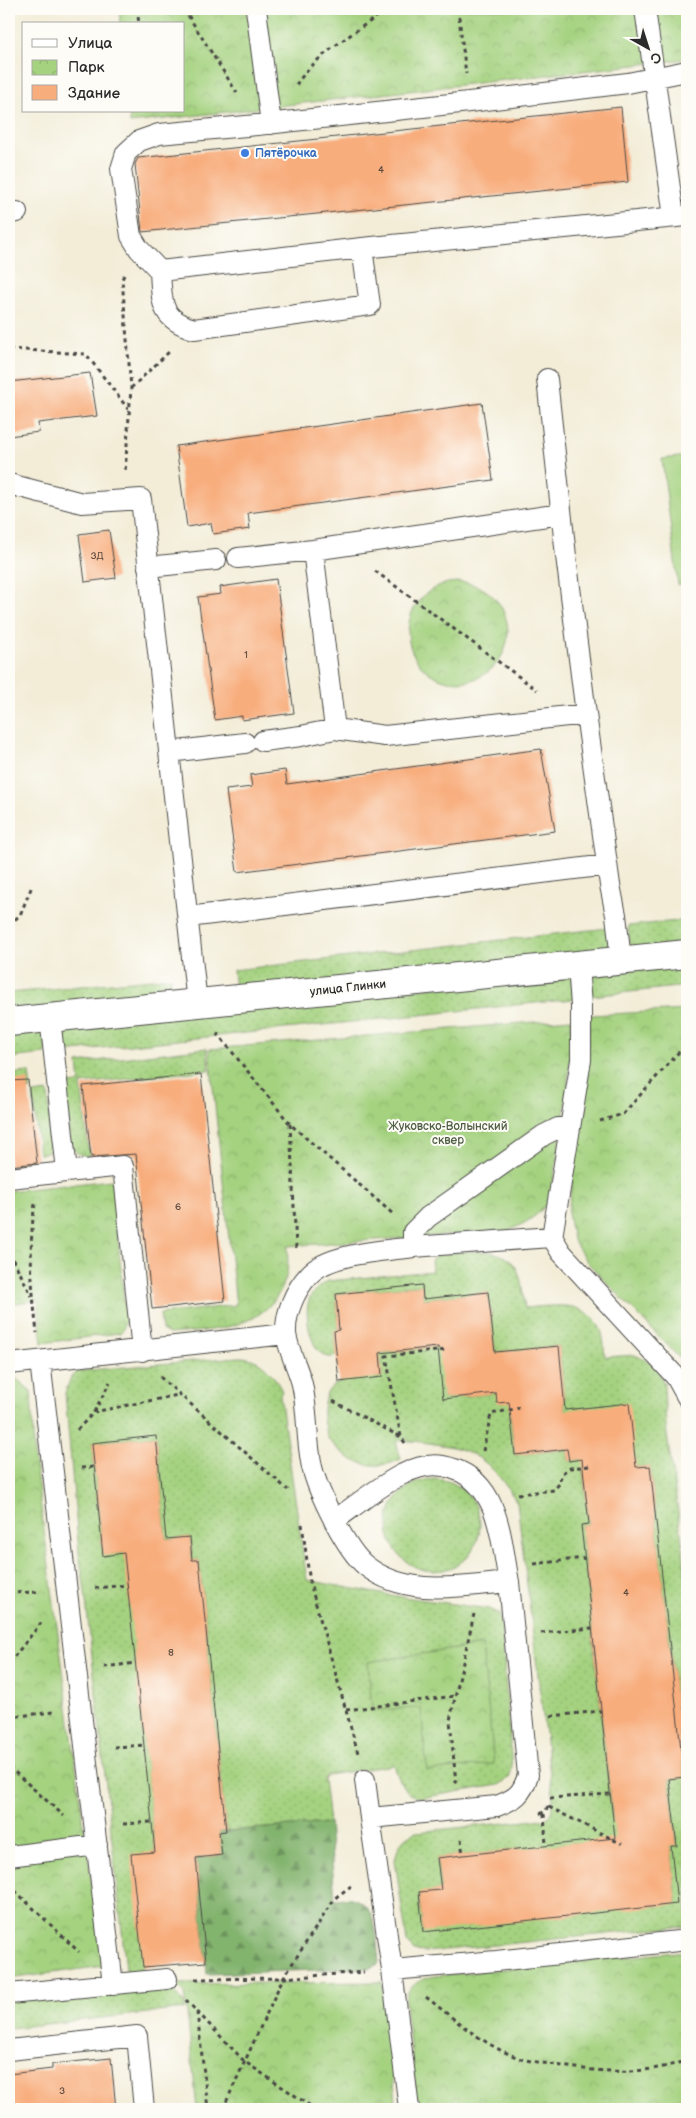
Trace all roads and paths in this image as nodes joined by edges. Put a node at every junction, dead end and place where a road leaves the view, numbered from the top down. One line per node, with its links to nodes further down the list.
1 (137, 9): 7 (path)
2 (184, 9): 11 (path)
3 (256, 9): 11 (lane)
4 (387, 9): 11 (path)
5 (458, 9): 10 (path)
6 (645, 9): 9 (lane)
7 (139, 22)
8 (687, 71): 9 (lane)
9 (654, 77): 10 (lane); 12 (lane)
10 (469, 102): 11 (lane)
11 (264, 124): 13 (lane)
12 (680, 216): 14 (lane)
13 (139, 248): 15 (lane); 19 (path)
14 (362, 248): 15 (lane); 16 (lane)
15 (160, 271): 16 (lane)
16 (194, 329): 19 (path)
17 (9, 349): 20 (path)
18 (547, 379): 23 (lane)
19 (131, 388): 20 (path)
20 (128, 410): 22 (path)
21 (9, 484): 22 (lane)
22 (123, 500): 28 (lane)
23 (561, 514): 24 (lane); 29 (lane)
24 (341, 546): 25 (lane); 29 (path)
25 (313, 550): 26 (lane); 30 (lane)
26 (238, 558)
27 (216, 560): 28 (lane)
28 (148, 568): 31 (lane)
29 (579, 715): 30 (lane); 32 (lane)
30 (335, 729): 31 (lane)
31 (169, 752): 34 (lane)
32 (607, 865): 34 (lane); 37 (lane)
33 (32, 886): 35 (path)
34 (188, 917): 39 (lane)
35 (9, 925)
36 (687, 954): 37 (street, улица Глинки)
37 (620, 960): 38 (street, улица Глинки)
38 (578, 965): 39 (street, улица Глинки); 45 (lane)
39 (197, 1003): 40 (street, улица Глинки)
40 (50, 1018): 41 (street, улица Глинки); 46 (lane)
41 (9, 1022)
42 (224, 1043): 44 (path)
43 (687, 1043): 45 (path)
44 (290, 1124): 49 (path); 53 (path)
45 (570, 1128): 50 (lane); 51 (lane)
46 (67, 1171): 47 (lane); 57 (lane)
47 (40, 1174): 48 (lane); 54 (path)
48 (9, 1178)
49 (400, 1221)
50 (552, 1237): 51 (lane); 62 (lane)
51 (413, 1247): 53 (lane)
52 (9, 1252): 54 (path)
53 (310, 1273): 55 (lane)
54 (33, 1297): 58 (path)
55 (286, 1334): 57 (lane); 60 (lane)
56 (447, 1350): 64 (path)
57 (142, 1351): 58 (lane); 61 (path)
58 (40, 1361): 59 (lane); 79 (lane)
59 (9, 1364)
60 (302, 1385): 64 (path); 74 (lane)
61 (179, 1395): 65 (path); 71 (path)
62 (687, 1396)
63 (519, 1408): 66 (path)
64 (401, 1437): 68 (path)
65 (76, 1438)
66 (480, 1458)
67 (78, 1460): 70 (path)
68 (422, 1466): 74 (lane); 77 (lane)
69 (590, 1466): 72 (path)
70 (79, 1468)
71 (292, 1493)
72 (512, 1495)
73 (302, 1518): 86 (path)
74 (334, 1521): 78 (lane)
75 (585, 1558): 76 (path)
76 (526, 1564)
77 (509, 1582): 78 (lane); 96 (lane)
78 (480, 1585): 84 (path)
79 (67, 1591): 80 (path); 83 (path); 85 (lane)
80 (9, 1593)
81 (592, 1628): 82 (path)
82 (539, 1634)
83 (9, 1663)
84 (455, 1696): 86 (path); 96 (path)
85 (81, 1709): 88 (path); 100 (lane)
86 (346, 1710): 91 (path)
87 (601, 1711): 89 (path)
88 (9, 1717)
89 (544, 1717)
90 (9, 1767): 100 (path)
91 (365, 1780): 99 (lane)
92 (548, 1789): 94 (path)
93 (610, 1794): 94 (path)
94 (549, 1798): 95 (path)
95 (548, 1807): 97 (path); 101 (path)
96 (459, 1810): 99 (lane)
97 (544, 1814): 98 (path); 102 (path)
98 (534, 1815)
99 (370, 1818): 107 (lane)
100 (97, 1844): 103 (lane); 110 (lane)
101 (622, 1844)
102 (546, 1846)
103 (9, 1856)
104 (9, 1885): 110 (path)
105 (335, 1898): 108 (path)
106 (687, 1940): 107 (lane)
107 (400, 1969): 108 (path); 114 (path); 120 (lane)
108 (283, 1978): 109 (path); 115 (path)
109 (167, 1979): 110 (lane); 112 (path)
110 (113, 1984): 111 (lane)
111 (9, 1994)
112 (197, 2012): 115 (path); 117 (path)
113 (9, 2050): 116 (lane)
114 (687, 2060)
115 (245, 2062): 118 (path); 119 (path)
116 (144, 2109)
117 (208, 2109)
118 (223, 2109)
119 (315, 2109)
120 (409, 2109)

